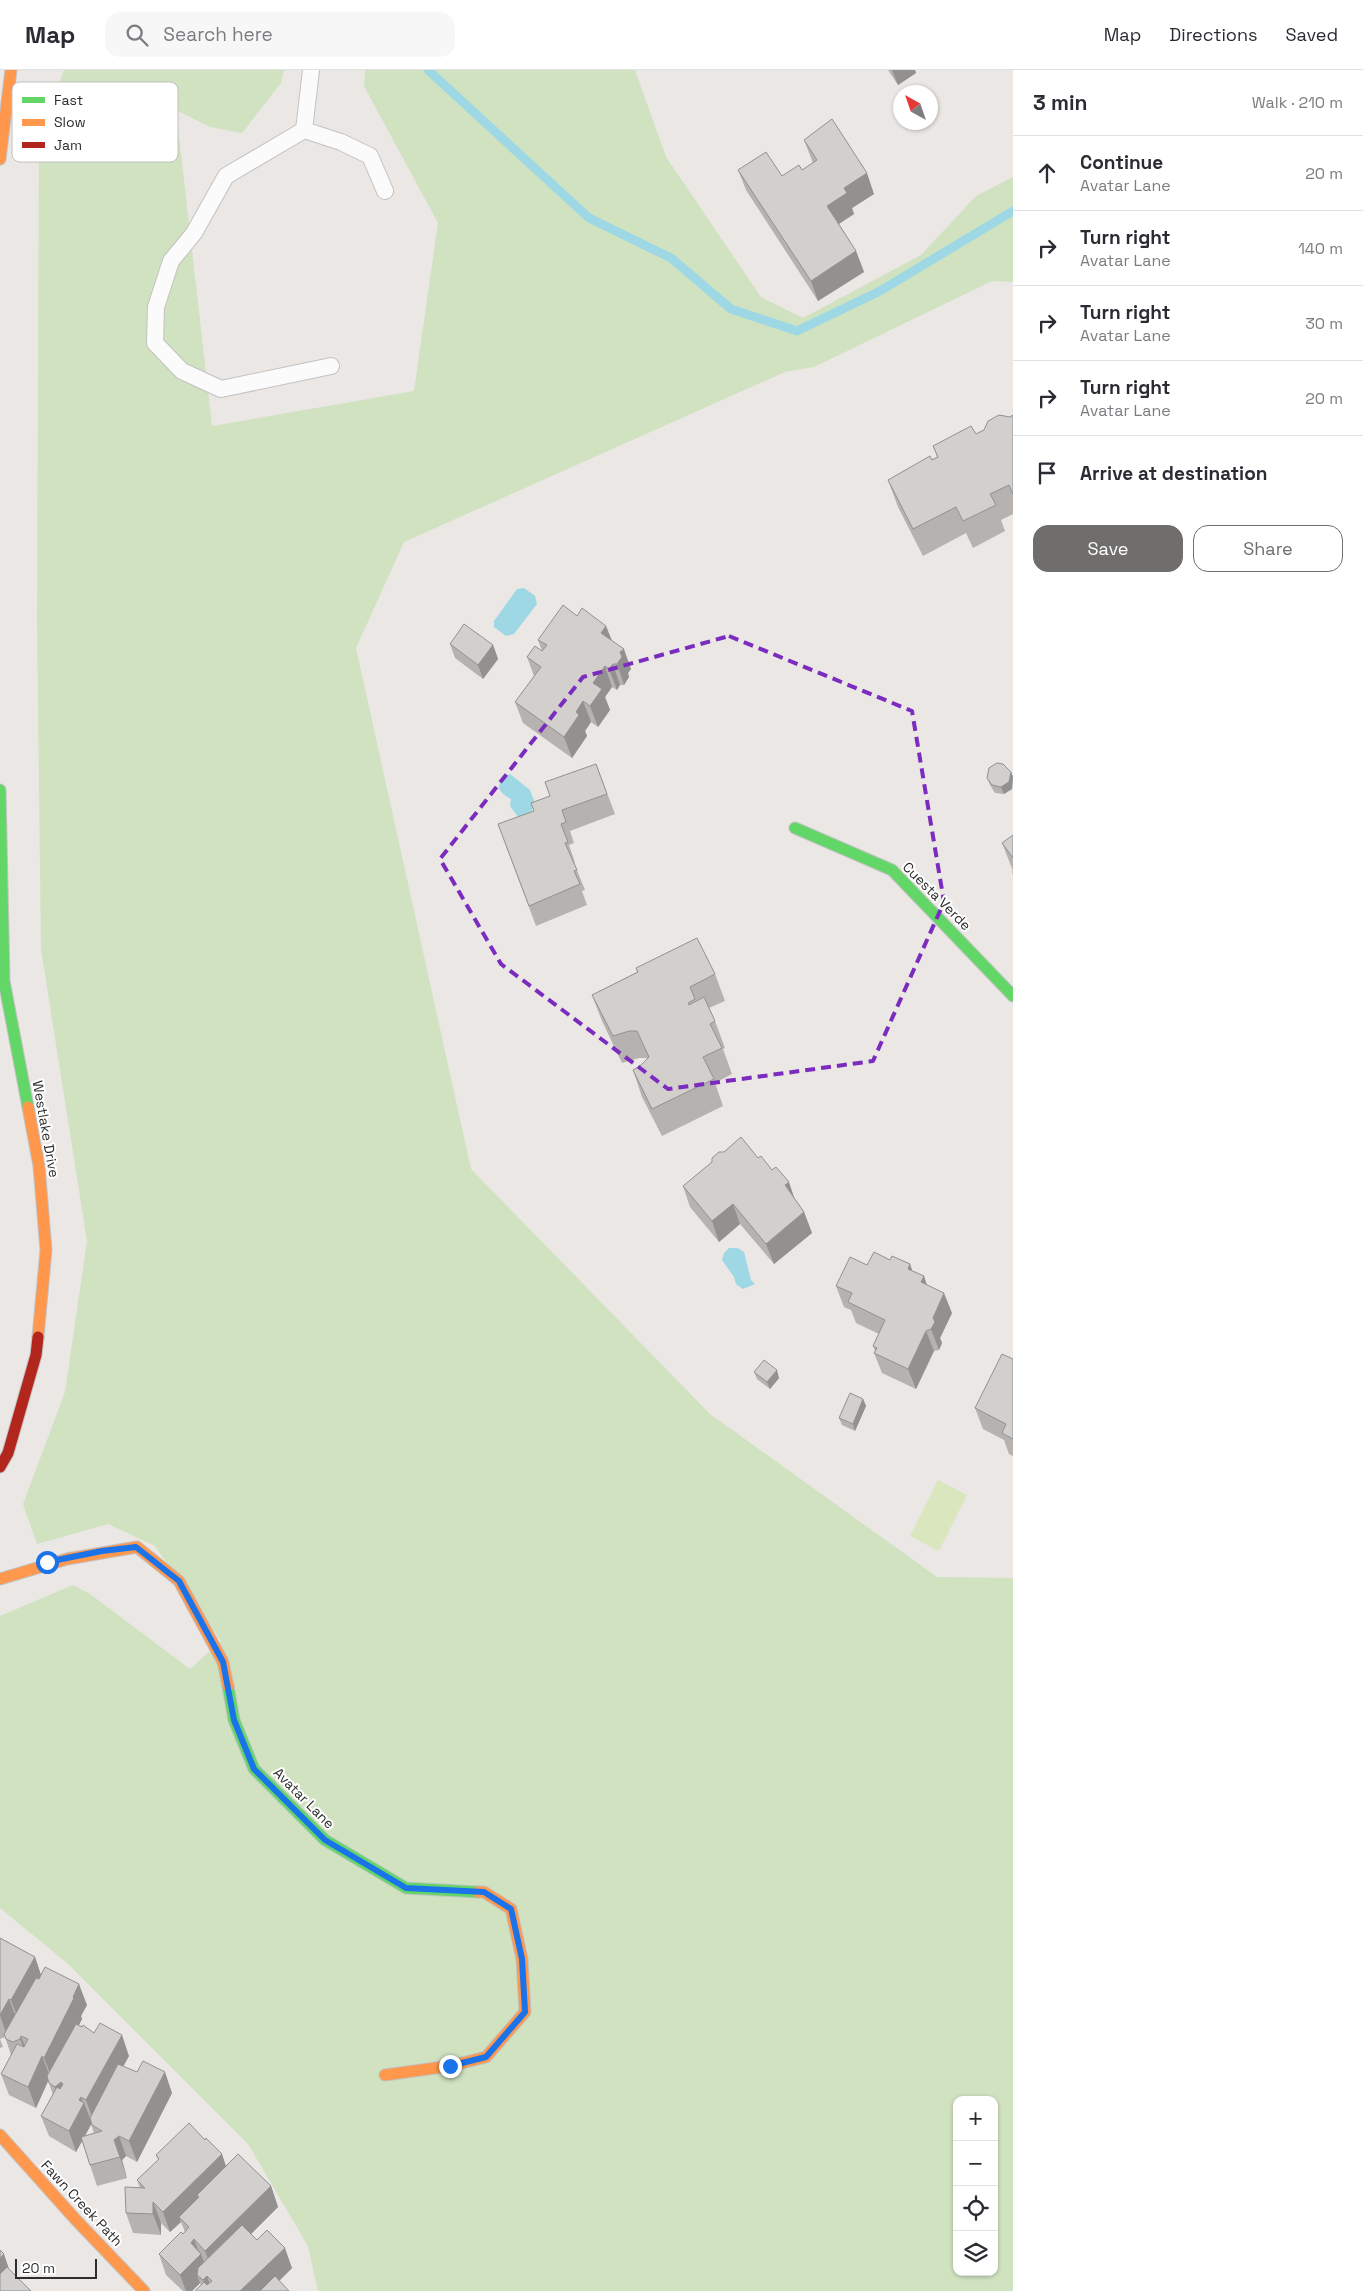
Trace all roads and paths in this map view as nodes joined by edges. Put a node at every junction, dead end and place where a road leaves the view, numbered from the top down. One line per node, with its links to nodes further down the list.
1 (11, 70): 4 (street)
2 (311, 70): 3 (lane)
3 (304, 130): 5 (lane); 6 (lane)
4 (0, 159)
5 (385, 191)
6 (331, 366)
7 (0, 790): 10 (street, Westlake Drive)
8 (795, 828): 9 (street, Cuesta Verde)
9 (1013, 996)
10 (0, 1468)
11 (0, 1579): 12 (street, Avatar Lane)
12 (385, 2075)
13 (0, 2135): 14 (street, Fawn Creek Path)
14 (144, 2291)

